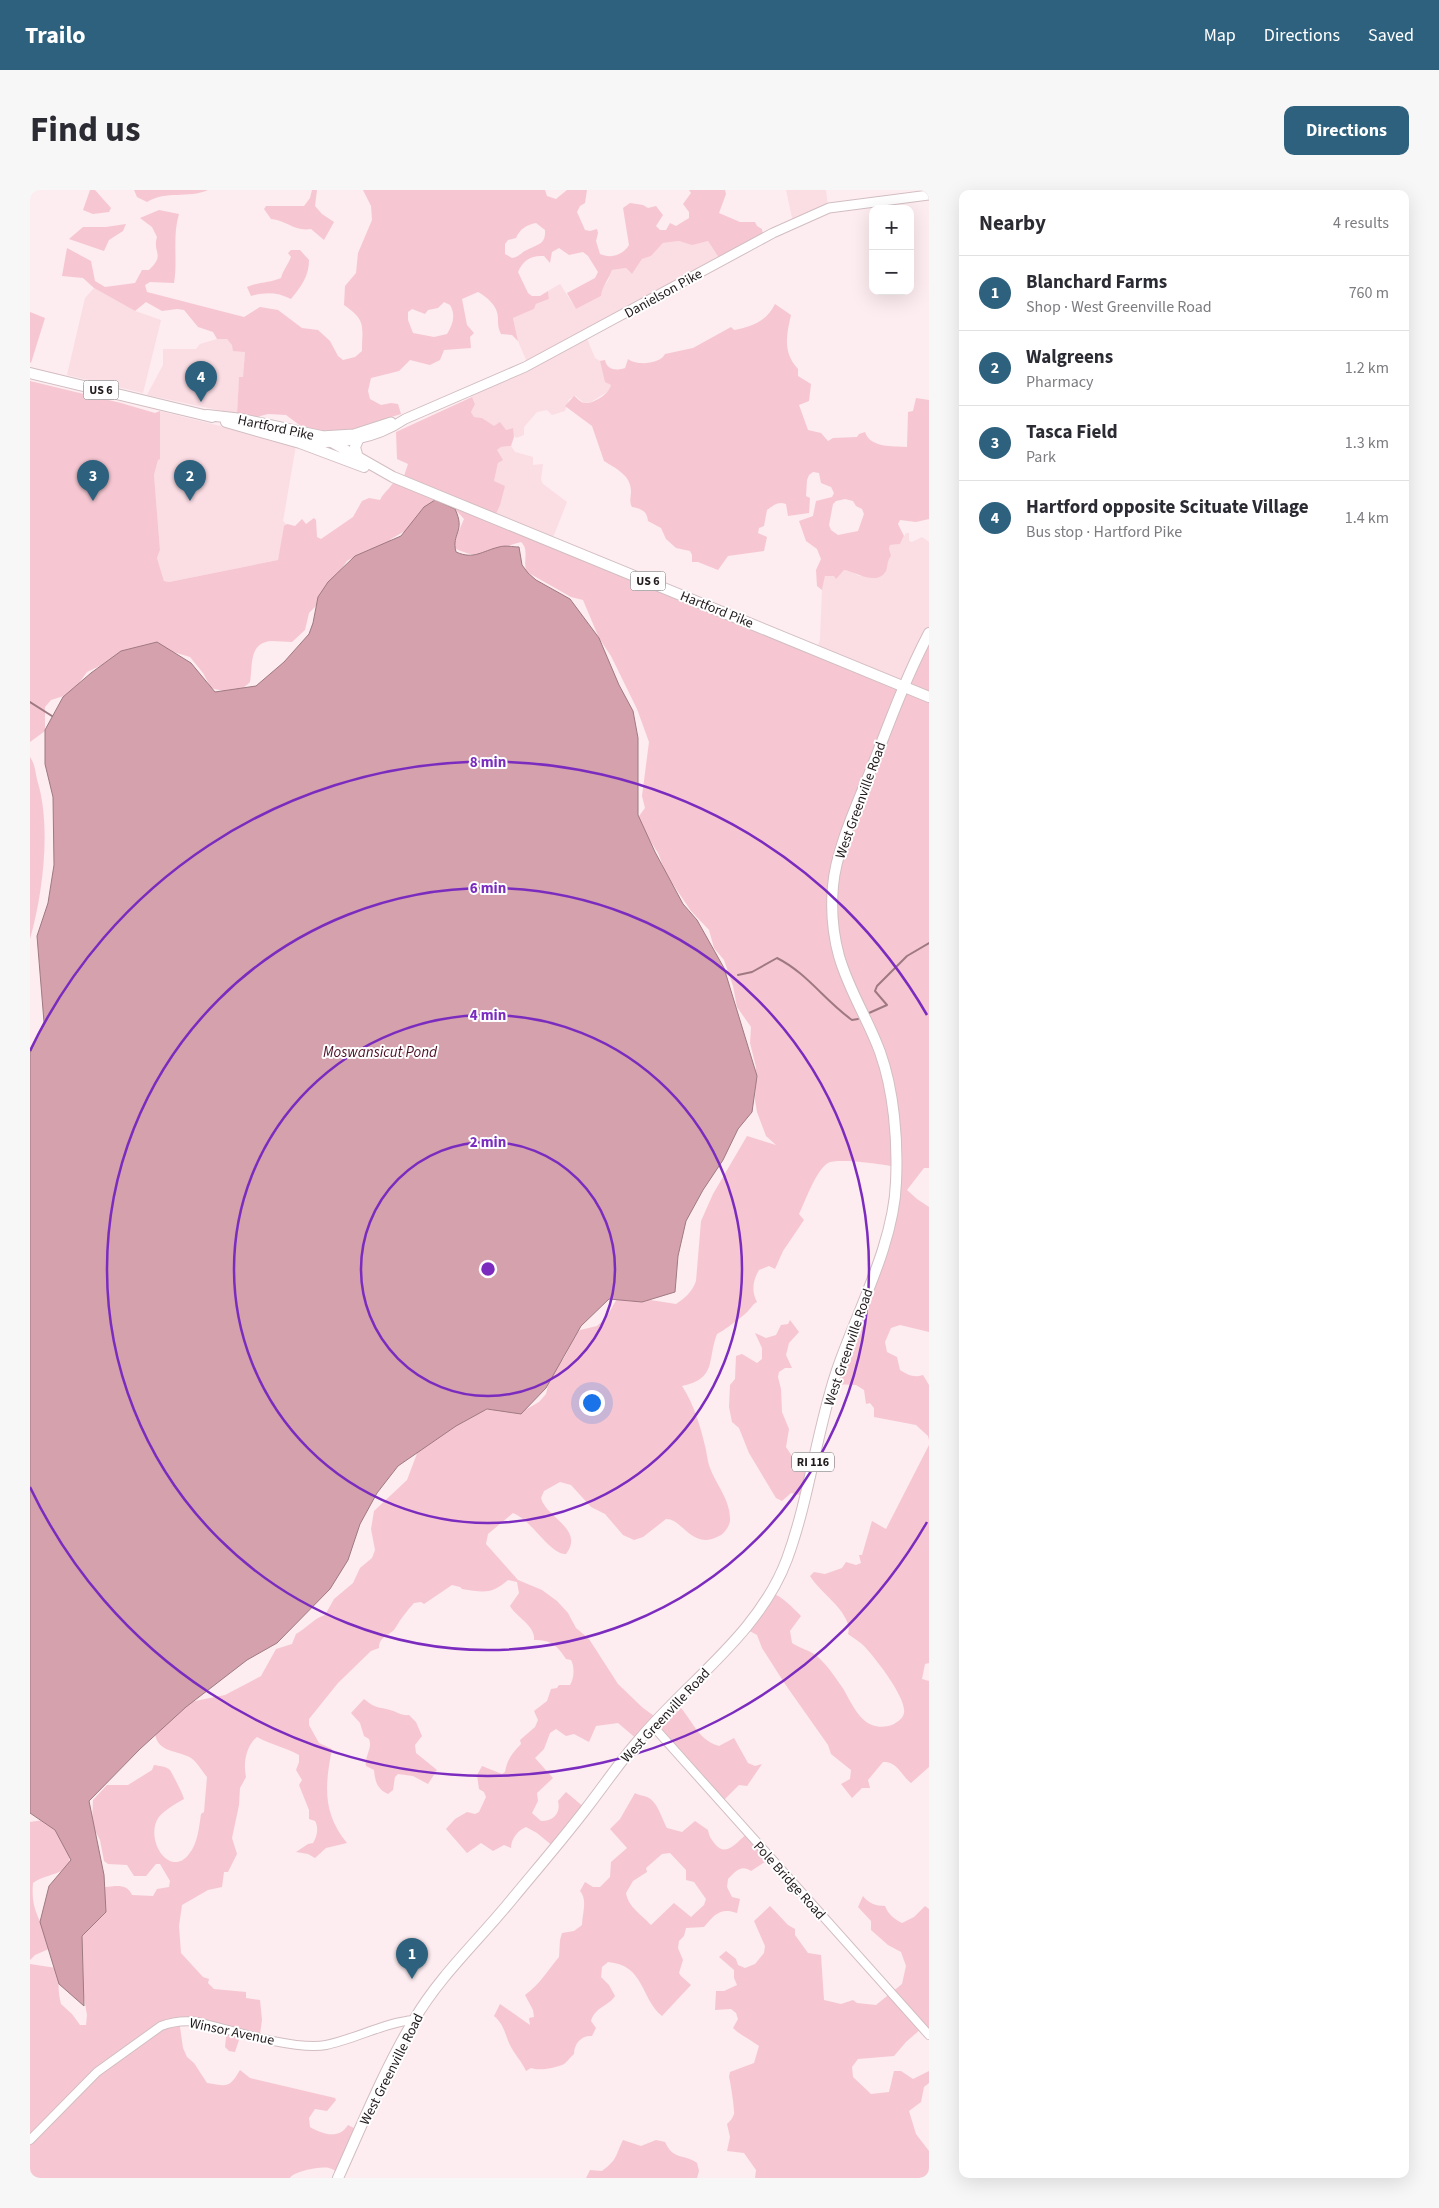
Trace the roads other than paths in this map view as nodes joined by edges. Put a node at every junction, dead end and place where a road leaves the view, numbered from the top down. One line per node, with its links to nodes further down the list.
1 (929, 195): 4 (main road, Danielson Pike)
2 (30, 373): 3 (main road, Hartford Pike / US 6)
3 (208, 415): 5 (main road, Hartford Pike / US 6); 7 (main road, Hartford Pike / US 6)
4 (405, 419): 5 (main road, Danielson Pike); 6 (main road, Danielson Pike)
5 (321, 436): 8 (main road, Hartford Pike / US 6)
6 (358, 440): 8 (main road, Danielson Pike); 9 (main road)
7 (300, 443): 8 (main road, Danielson Pike); 10 (main road, Hartford Pike / US 6)
8 (332, 443): 9 (main road, Hartford Pike / US 6)
9 (358, 458): 10 (main road, Hartford Pike / US 6)
10 (393, 477): 12 (main road, Hartford Pike / US 6)
11 (929, 633): 12 (main road, West Greenville Road / RI 116)
12 (903, 687): 13 (main road, Hartford Pike / US 6); 14 (main road, West Greenville Road / RI 116)
13 (929, 697)
14 (652, 1725): 15 (main road, West Greenville Road / RI 116); 16 (street, Pole Bridge Road)
15 (414, 2020): 17 (street, Winsor Avenue); 18 (main road, West Greenville Road / RI 116)
16 (929, 2035)
17 (30, 2140)
18 (338, 2178)

